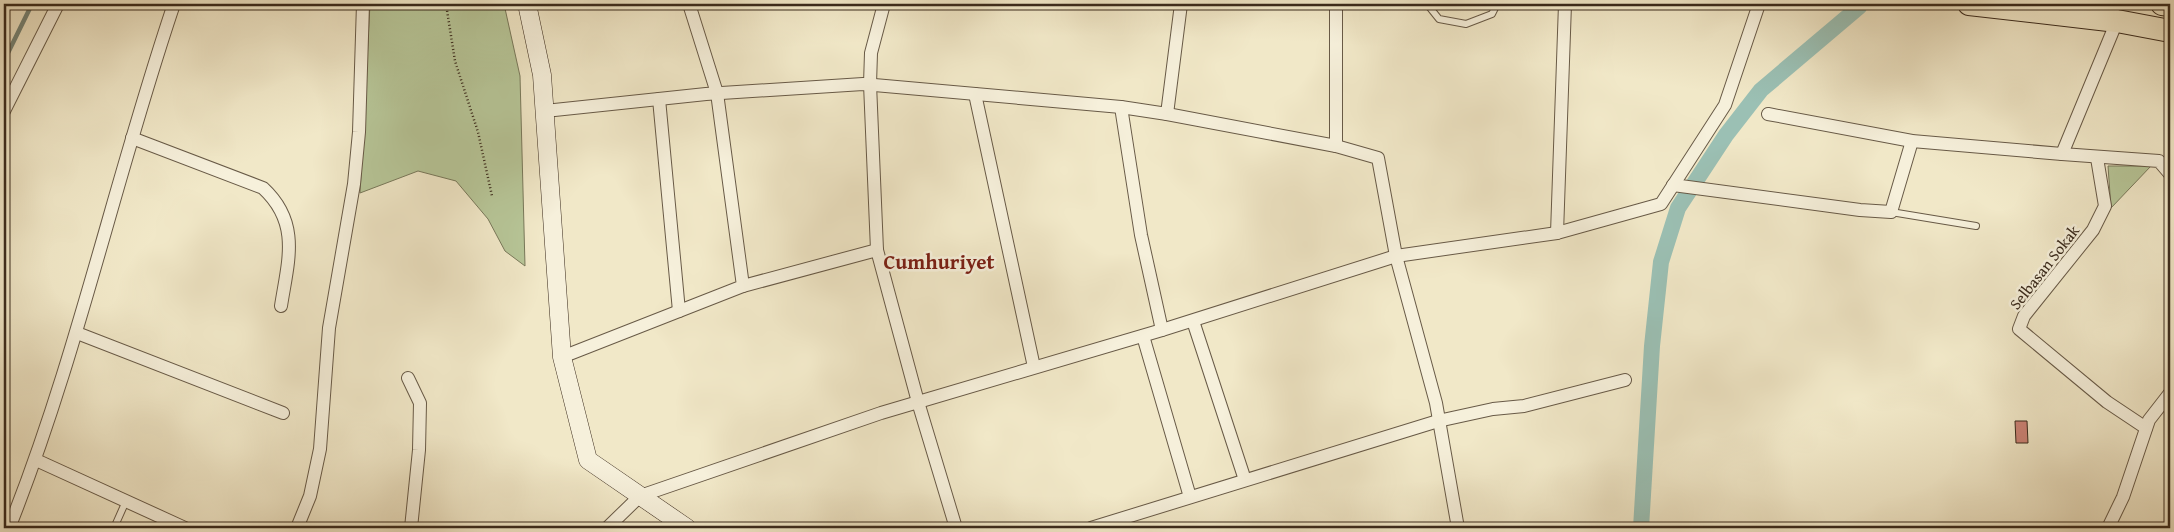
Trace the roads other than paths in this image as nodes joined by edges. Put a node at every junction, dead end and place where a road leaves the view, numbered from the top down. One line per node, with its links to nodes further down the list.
1 (58, 4): 23 (street)
2 (174, 4): 27 (street)
3 (363, 4): 63 (street)
4 (527, 4): 24 (main road)
5 (689, 4): 19 (street)
6 (884, 4): 18 (street)
7 (1181, 4): 25 (street)
8 (1336, 4): 29 (street)
9 (1427, 4): 10 (lane)
10 (1497, 4)
11 (1565, 4): 36 (street)
12 (1759, 4): 33 (street)
13 (1969, 4): 16 (highway)
14 (2162, 4): 15 (highway)
15 (2170, 5)
16 (2117, 21): 17 (highway); 30 (street)
17 (2170, 31)
18 (870, 84): 19 (street); 20 (street); 37 (street)
19 (717, 93): 21 (street); 39 (street)
20 (975, 94): 22 (street); 47 (street)
21 (659, 98): 24 (street); 41 (street)
22 (1121, 107): 25 (street); 43 (street)
23 (4, 111)
24 (544, 111): 46 (main road)
25 (1167, 114): 29 (street)
26 (1768, 114): 28 (street)
27 (132, 138): 40 (street); 44 (street)
28 (1912, 141): 30 (street); 34 (street)
29 (1336, 146): 38 (street)
30 (2062, 154): 31 (street)
31 (2097, 158): 32 (street); 54 (street, Selbasan Sokak)
32 (2170, 174)
33 (1674, 185): 34 (street); 36 (street)
34 (1891, 212): 35 (lane)
35 (1976, 226)
36 (1557, 233): 38 (street)
37 (877, 250): 39 (street); 51 (street)
38 (1396, 256): 42 (street); 53 (street)
39 (743, 286): 41 (street)
40 (281, 306)
41 (679, 311): 46 (street)
42 (1193, 321): 43 (street); 56 (street)
43 (1162, 330): 45 (street)
44 (77, 333): 52 (street); 55 (street)
45 (1143, 336): 47 (street); 58 (street)
46 (562, 356): 57 (main road)
47 (1034, 366): 51 (street)
48 (408, 378): 64 (street)
49 (1625, 380): 53 (street)
50 (2170, 393): 54 (street)
51 (918, 402): 57 (street); 67 (street)
52 (283, 413)
53 (1438, 422): 56 (street); 69 (street)
54 (2146, 428): 70 (street)
55 (36, 460): 59 (street); 60 (street)
56 (1245, 480): 58 (street)
57 (640, 496): 65 (street); 66 (main road)
58 (1190, 497): 68 (street)
59 (126, 501): 61 (lane); 62 (street)
60 (9, 528)
61 (114, 528)
62 (186, 528)
63 (296, 528)
64 (411, 528)
65 (607, 528)
66 (687, 528)
67 (956, 528)
68 (1090, 528)
69 (1458, 528)
70 (2108, 528)

